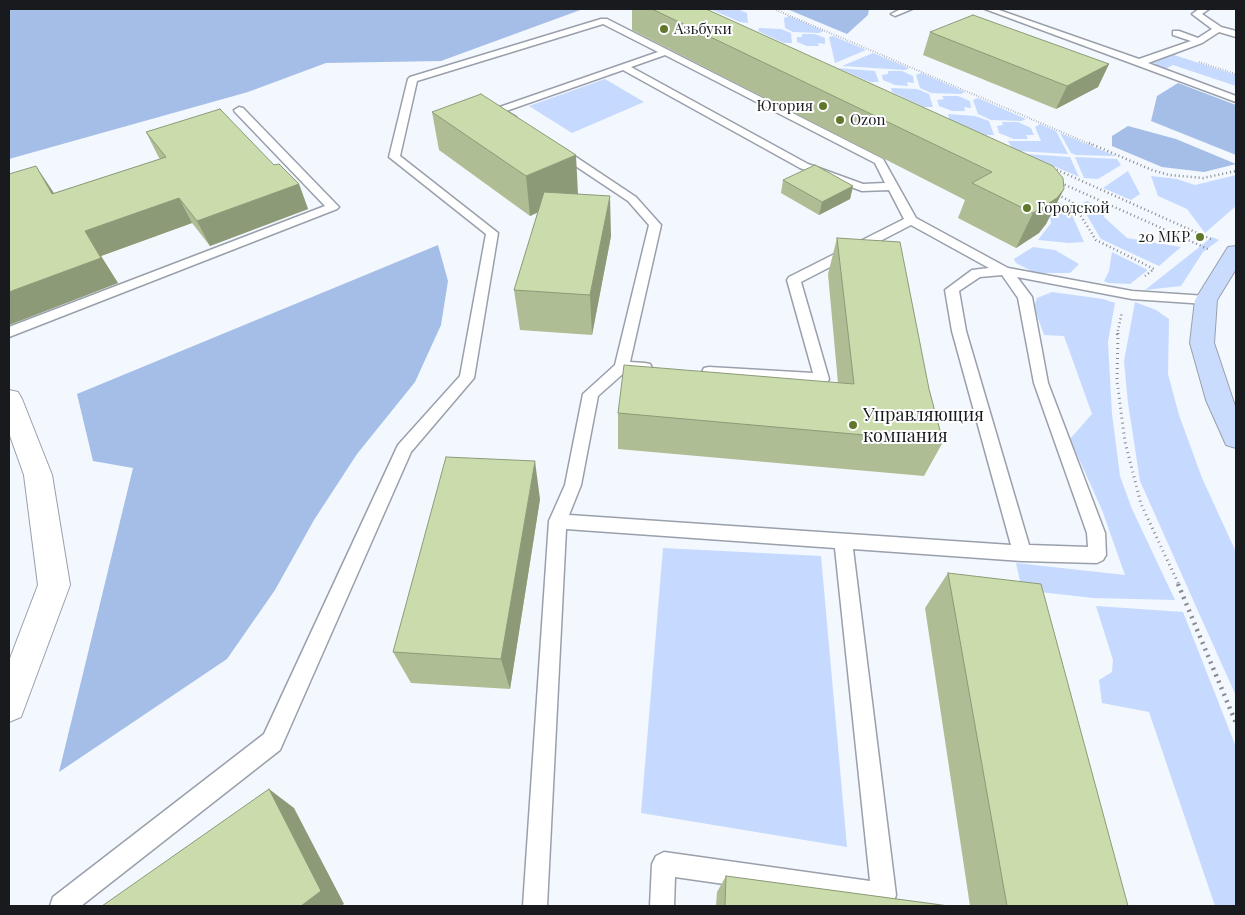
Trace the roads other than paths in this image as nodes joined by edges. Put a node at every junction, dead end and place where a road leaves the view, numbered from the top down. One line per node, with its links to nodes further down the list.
1 (908, 9): 4 (lane)
2 (989, 9): 10 (lane)
3 (1205, 9): 5 (lane)
4 (895, 14)
5 (1218, 29): 7 (lane); 8 (lane)
6 (1176, 33): 8 (lane)
7 (1236, 34)
8 (1199, 41): 10 (lane)
9 (663, 53): 11 (lane); 16 (lane); 31 (lane)
10 (1138, 63): 12 (lane)
11 (624, 67): 14 (lane); 16 (lane)
12 (1236, 100)
13 (239, 110): 21 (lane)
14 (522, 126)
15 (546, 142): 22 (lane)
16 (892, 186): 17 (lane)
17 (911, 220): 19 (lane); 24 (lane)
18 (1229, 251): 20 (main road)
19 (1005, 271): 20 (lane); 29 (lane); 29 (lane)
20 (1206, 300): 26 (main road)
21 (9, 332)
22 (622, 367): 23 (lane); 27 (lane)
23 (660, 369)
24 (698, 372)
25 (9, 399): 30 (street)
26 (1236, 438)
27 (558, 521): 28 (lane); 32 (lane)
28 (843, 541): 29 (lane); 33 (lane)
29 (1022, 553)
30 (9, 705)
31 (62, 906)
32 (536, 906)
33 (662, 906)

